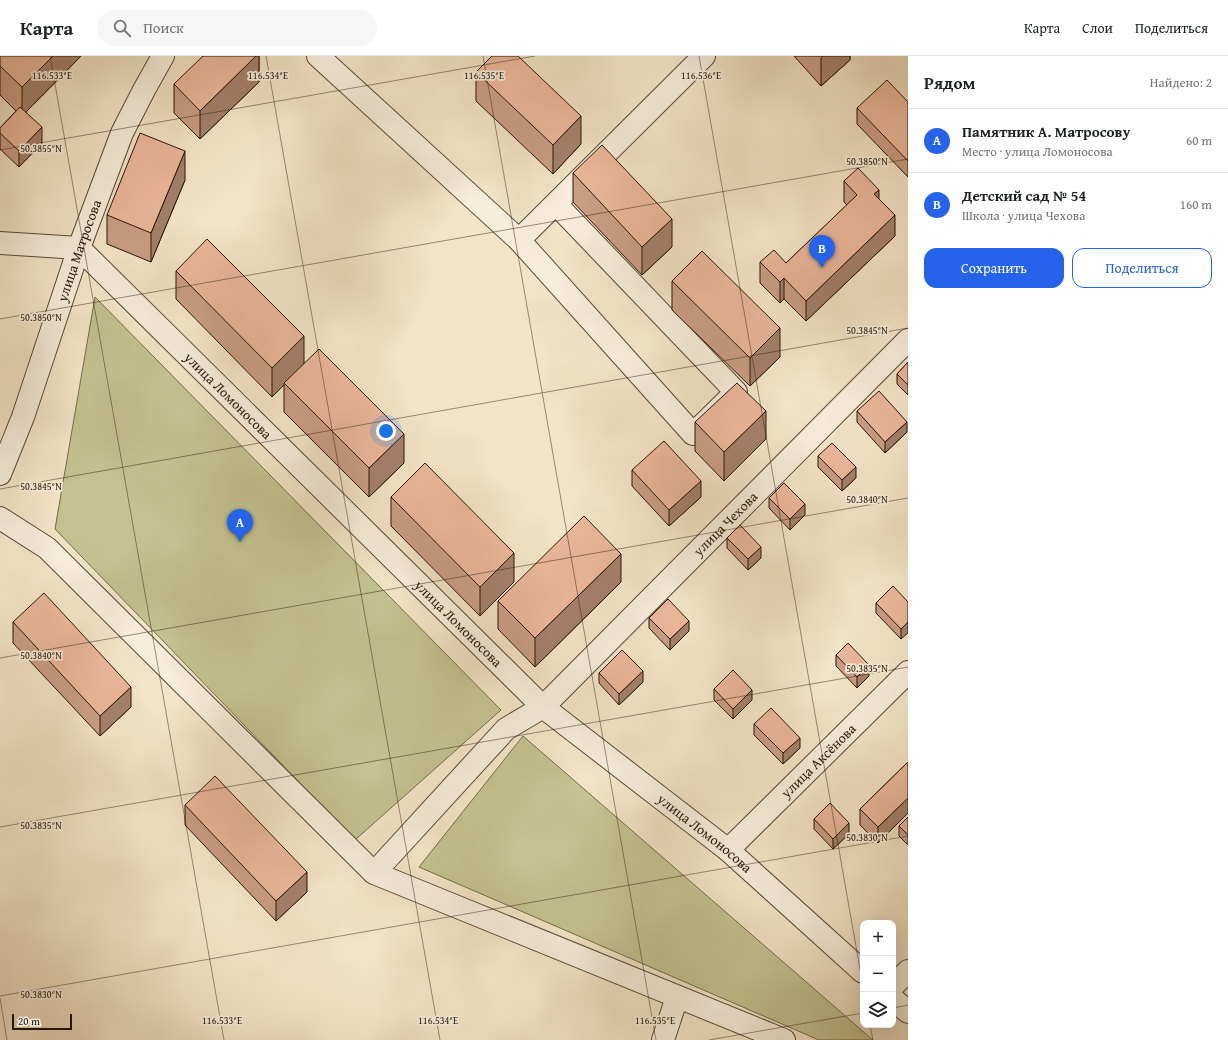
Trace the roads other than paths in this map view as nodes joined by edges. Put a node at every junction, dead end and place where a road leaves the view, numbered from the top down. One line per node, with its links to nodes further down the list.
1 (163, 56): 7 (street, улица Матросова)
2 (318, 56): 5 (street)
3 (704, 56): 4 (street)
4 (556, 204): 5 (street); 5 (street)
5 (519, 240)
6 (0, 243): 7 (street)
7 (79, 248): 9 (street, улица Матросова); 12 (street, улица Ломоносова)
8 (908, 340): 12 (street, улица Чехова)
9 (0, 474)
10 (0, 518): 14 (street)
11 (908, 672): 13 (street, улица Аксёнова)
12 (543, 707): 13 (street, улица Ломоносова); 14 (street, улица Чехова)
13 (728, 850): 15 (street, улица Ломоносова)
14 (374, 873): 18 (street)
15 (860, 969)
16 (908, 971): 17 (street)
17 (896, 983)
18 (677, 997): 21 (street); 22 (street)
19 (896, 1002): 20 (street)
20 (908, 1012)
21 (663, 1040)
22 (784, 1040)

